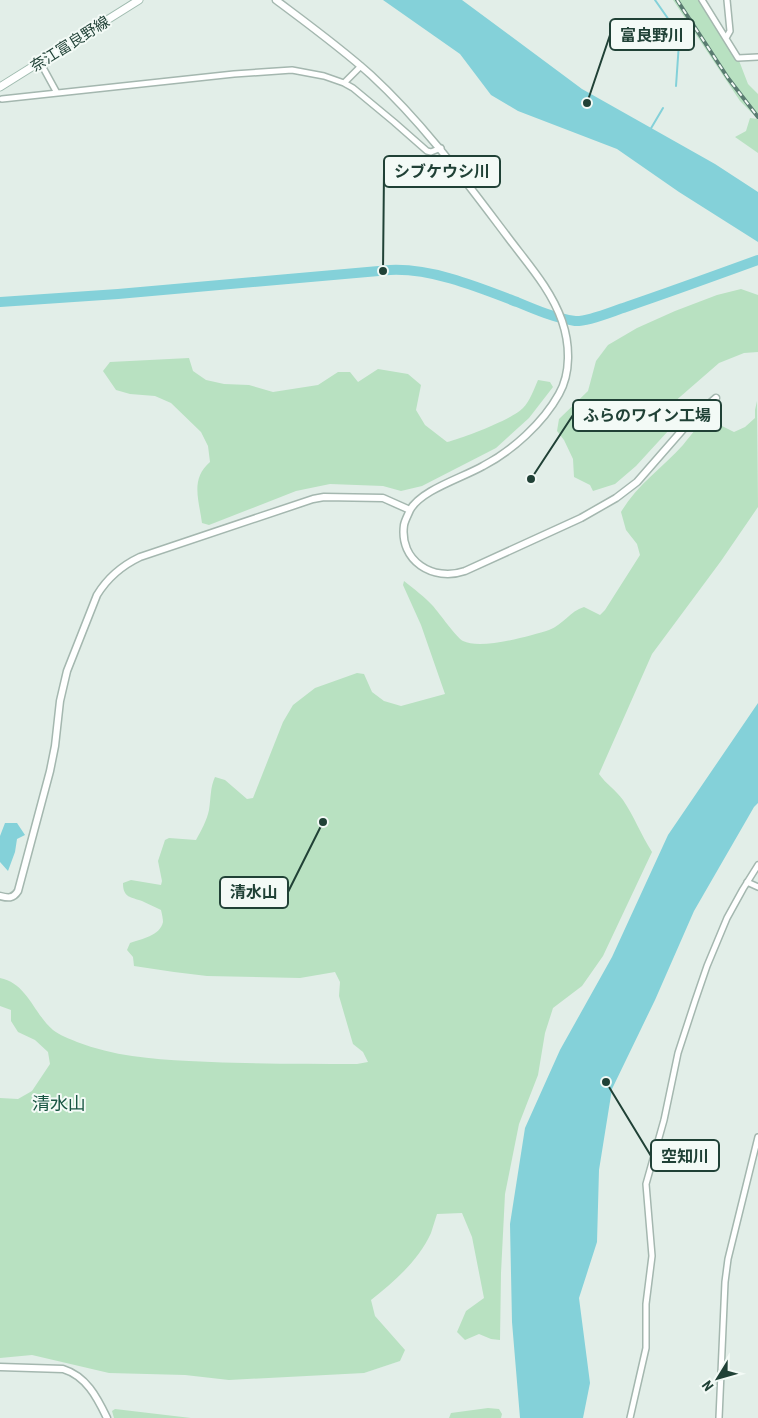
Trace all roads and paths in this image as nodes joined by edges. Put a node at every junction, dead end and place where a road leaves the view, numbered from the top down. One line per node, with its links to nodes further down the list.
1 (139, 0): 7 (main road, 奈江富良野線)
2 (276, 0): 8 (street)
3 (702, 0): 5 (street)
4 (728, 0): 5 (street)
5 (726, 38): 6 (street)
6 (758, 57)
7 (40, 62): 10 (main road, 奈江富良野線); 11 (street)
8 (361, 66): 9 (street); 13 (street)
9 (344, 83): 11 (street); 13 (street)
10 (0, 87)
11 (57, 93): 12 (street)
12 (2, 99)
13 (440, 148): 15 (street)
14 (716, 398): 15 (street)
15 (410, 510): 19 (street)
16 (758, 865): 17 (street)
17 (748, 882): 18 (street); 23 (street)
18 (758, 887)
19 (0, 896)
20 (758, 1136): 24 (street)
21 (0, 1367): 22 (street)
22 (107, 1417)
23 (630, 1418)
24 (719, 1418)

